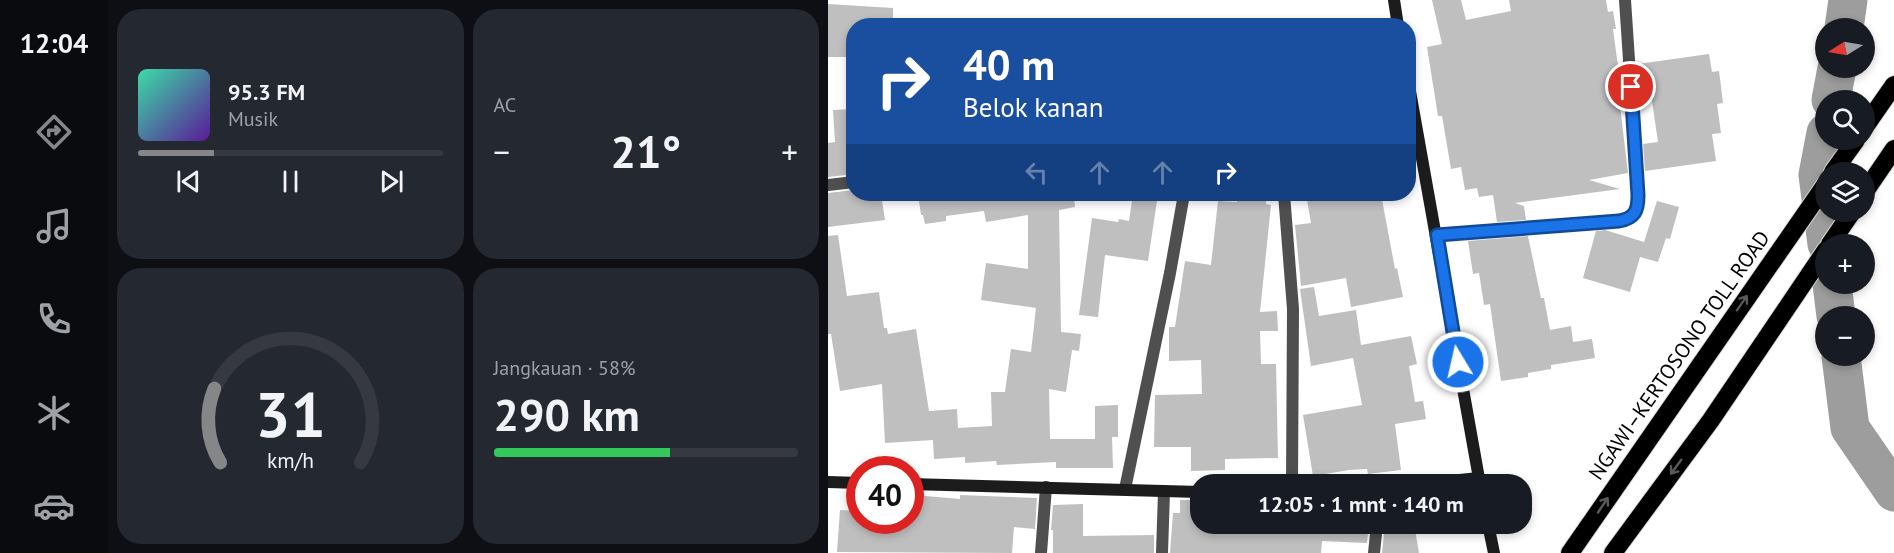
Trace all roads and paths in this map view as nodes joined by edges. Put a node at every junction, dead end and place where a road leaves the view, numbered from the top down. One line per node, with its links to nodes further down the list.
1 (1394, 0): 3 (street)
2 (1625, 0): 14 (street)
3 (1397, 18)
4 (1894, 85): 5 (highway)
5 (1875, 112)
6 (1416, 123): 14 (street)
7 (1894, 149): 8 (highway)
8 (1875, 177)
9 (846, 183): 10 (street)
10 (828, 185)
11 (1815, 200): 31 (highway, NGAWI–KERTOSONO TOLL ROAD, one-way to 11)
12 (1183, 201): 22 (street)
13 (1285, 201): 16 (street)
14 (1437, 235): 17 (street)
15 (1815, 266): 32 (highway, one-way to 32)
16 (1292, 474)
17 (1479, 474)
18 (828, 482): 19 (street)
19 (846, 483)
20 (924, 484): 21 (street)
21 (1046, 487): 22 (street); 27 (street)
22 (1125, 489): 23 (street)
23 (1164, 492): 24 (street); 28 (street)
24 (1190, 492)
25 (1376, 534): 29 (street)
26 (1490, 534): 30 (street)
27 (1041, 553)
28 (1162, 553)
29 (1374, 553)
30 (1494, 553)
31 (1570, 553)
32 (1613, 553)

